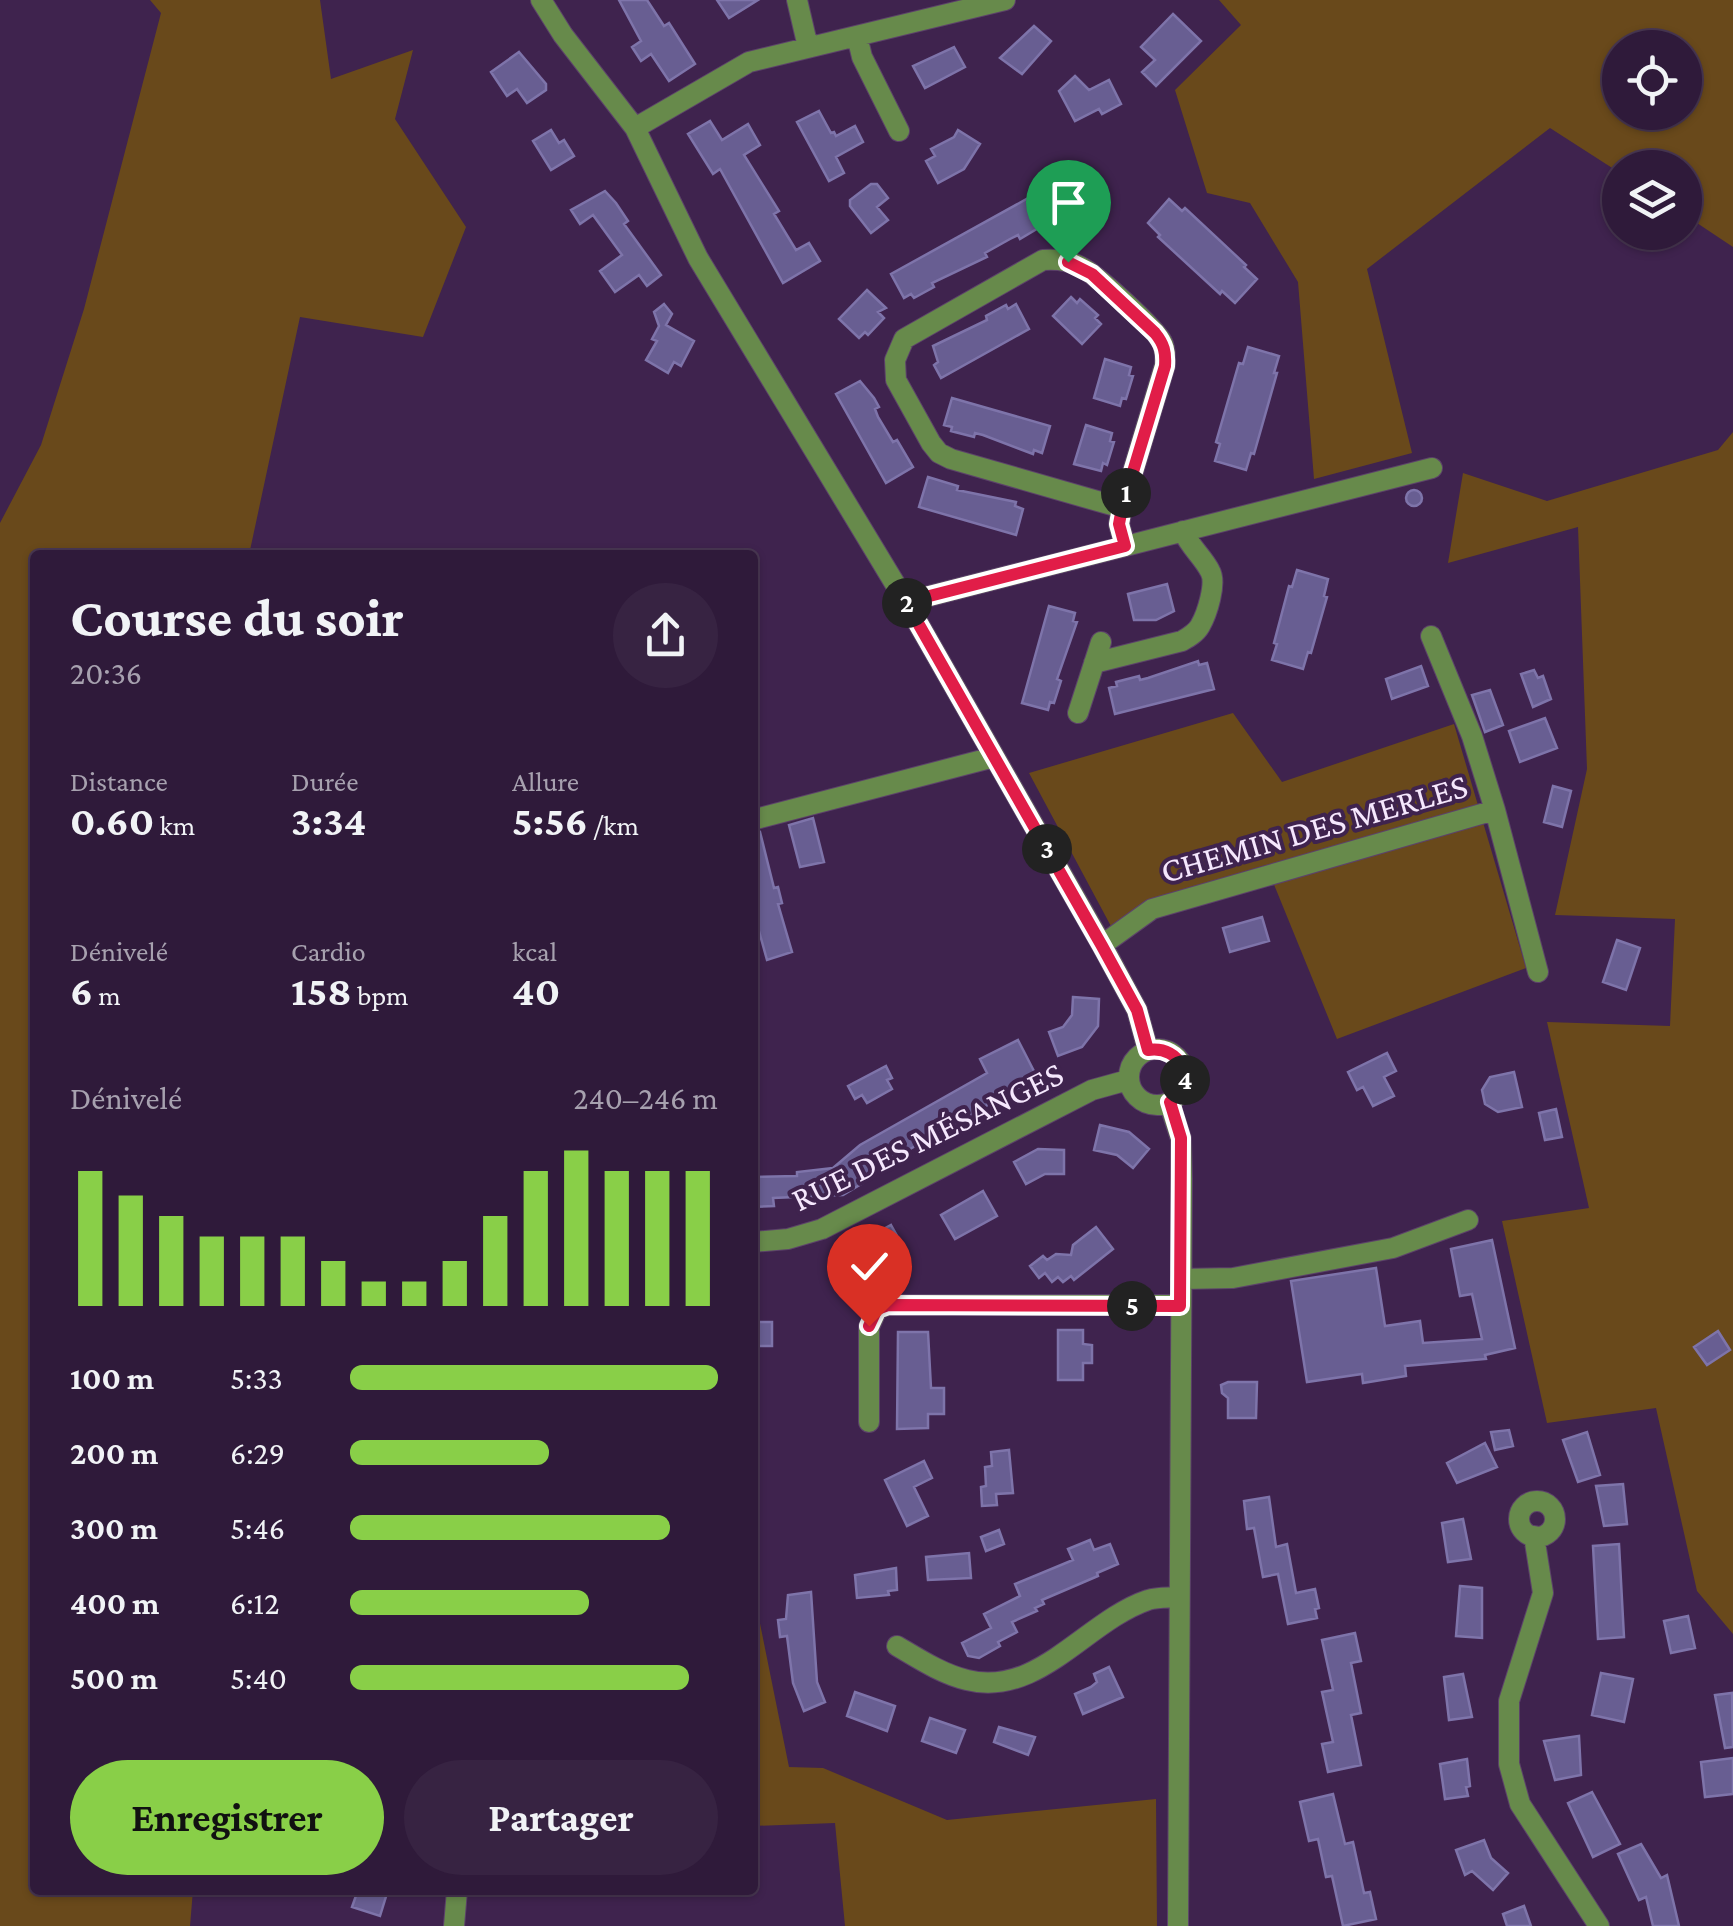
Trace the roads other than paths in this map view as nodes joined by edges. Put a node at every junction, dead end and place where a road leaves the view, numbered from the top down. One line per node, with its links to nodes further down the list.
1 (541, 0): 6 (street)
2 (796, 0): 5 (street)
3 (1005, 0): 4 (street)
4 (857, 36): 5 (street); 7 (street)
5 (808, 48): 6 (street)
6 (635, 128): 12 (street)
7 (900, 131)
8 (1432, 468): 10 (street)
9 (1122, 508): 9 (street); 11 (street)
10 (1183, 532): 11 (street); 15 (street)
11 (1125, 546): 12 (street)
12 (906, 602): 17 (street)
13 (1430, 636): 18 (street)
14 (1100, 642): 15 (street)
15 (1094, 663): 16 (street)
16 (1078, 713)
17 (994, 757): 19 (street); 20 (street)
18 (1495, 810): 20 (street, CHEMIN DES MERLES); 21 (street)
19 (758, 818)
20 (1102, 946): 22 (street)
21 (1538, 972)
22 (1148, 1050): 23 (street); 24 (street)
23 (1128, 1080): 24 (street); 26 (street, RUE DES MÉSANGES)
24 (1170, 1102): 27 (street)
25 (1468, 1220): 27 (street)
26 (758, 1242)
27 (1181, 1279): 28 (street)
28 (1180, 1306): 29 (street); 31 (street)
29 (869, 1422)
30 (1534, 1536): 36 (street)
31 (1179, 1597): 32 (street); 35 (street)
32 (897, 1646)
33 (457, 1895): 34 (street)
34 (454, 1926)
35 (1178, 1926)
36 (1599, 1926)

